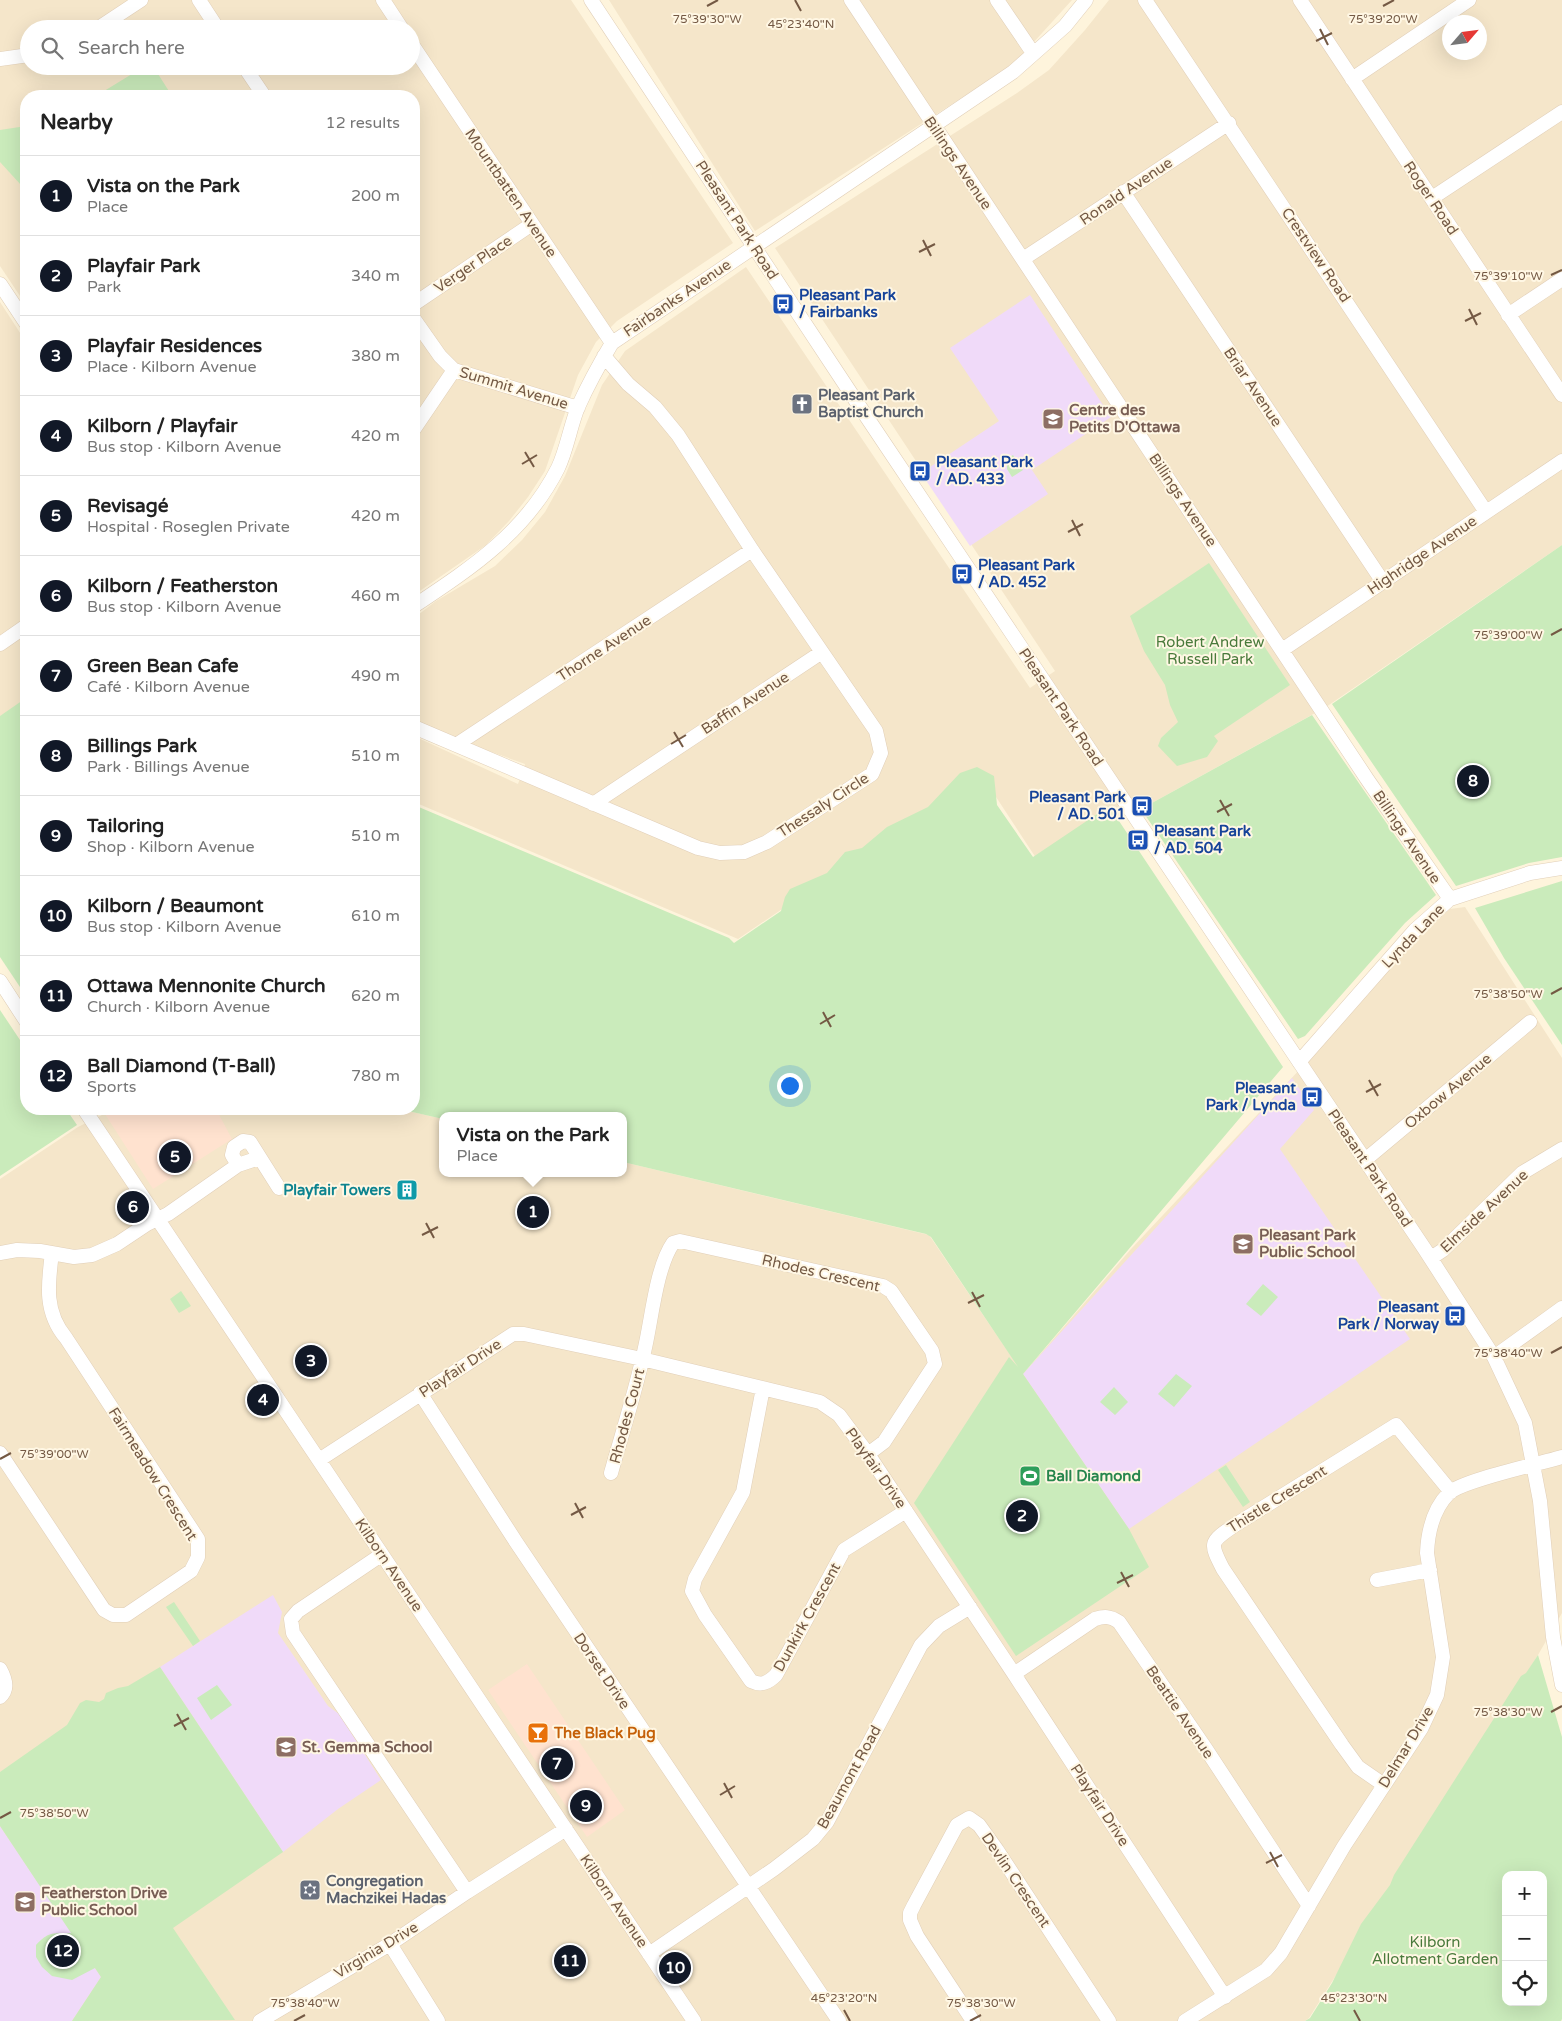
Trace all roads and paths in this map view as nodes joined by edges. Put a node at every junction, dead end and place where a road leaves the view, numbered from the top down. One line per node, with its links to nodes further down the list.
1 (141, 0): 11 (street)
2 (199, 0): 12 (street)
3 (383, 0): 13 (street)
4 (591, 0): 27 (street, Pleasant Park Road)
5 (851, 0): 23 (street, Billings Avenue)
6 (997, 0): 14 (street)
7 (1086, 0): 14 (street, Fairbanks Avenue)
8 (1145, 0): 22 (street, Crestview Road)
9 (1300, 0): 19 (street, Roger Road)
10 (1469, 0): 19 (street)
11 (111, 20)
12 (212, 20)
13 (396, 20)
14 (1033, 54): 23 (street, Fairbanks Avenue)
15 (20, 56): 17 (street)
16 (420, 56): 26 (street, Mountbatten Avenue)
17 (0, 59)
18 (250, 75): 20 (street)
19 (1352, 79): 25 (street, Roger Road)
20 (260, 90)
21 (1562, 112): 25 (street)
22 (1229, 123): 24 (street, Ronald Avenue); 42 (street, Crestview Road)
23 (933, 125): 27 (street, Fairbanks Avenue); 28 (street, Billings Avenue)
24 (1123, 192): 28 (street, Ronald Avenue); 44 (street, Briar Avenue)
25 (1432, 198): 33 (street, Roger Road)
26 (532, 224): 31 (street, Verger Place); 35 (street, Mountbatten Avenue)
27 (754, 246): 35 (street, Fairbanks Avenue); 58 (street, Pleasant Park Road)
28 (1023, 259): 48 (street, Billings Avenue)
29 (1562, 279): 33 (street)
30 (0, 284): 32 (street)
31 (420, 300)
32 (20, 314)
33 (1508, 315): 38 (street, Roger Road)
34 (420, 328): 37 (street, Summit Avenue)
35 (612, 343): 36 (street, Fairbanks Avenue)
36 (604, 356): 39 (street, Fairbanks Avenue); 43 (street, Thessaly Circle)
37 (454, 370): 39 (street, Summit Avenue); 40 (street)
38 (1562, 395)
39 (578, 408): 45 (street, Fairbanks Avenue)
40 (420, 420)
41 (1562, 461): 42 (street, Highridge Avenue)
42 (1486, 512): 44 (street, Highridge Avenue)
43 (752, 550): 49 (street, Thessaly Circle); 51 (street, Thorne Avenue)
44 (1383, 582): 48 (street, Highridge Avenue)
45 (420, 602)
46 (20, 630): 47 (street)
47 (0, 644)
48 (1282, 650): 54 (street, Billings Avenue)
49 (822, 652): 52 (street, Baffin Avenue); 52 (street, Thessaly Circle)
50 (420, 730): 51 (street, Thessaly Circle)
51 (456, 745): 52 (street, Thessaly Circle)
52 (593, 804)
53 (1562, 868): 54 (street, Lynda Lane)
54 (1450, 899): 58 (street, Lynda Lane)
55 (0, 981): 56 (street)
56 (20, 1012)
57 (1530, 1022): 62 (street, Oxbow Avenue)
58 (1300, 1062): 62 (street, Pleasant Park Road)
59 (88, 1115): 65 (street, Kilborn Avenue)
60 (1562, 1149): 68 (street, Elmside Avenue)
61 (259, 1158): 63 (street); 63 (street); 64 (street)
62 (1365, 1160): 68 (street, Pleasant Park Road)
63 (238, 1165): 65 (street)
64 (278, 1188)
65 (157, 1219): 67 (street); 77 (street, Kilborn Avenue)
66 (0, 1253): 67 (street)
67 (52, 1253): 74 (street, Fairmeadow Crescent)
68 (1431, 1258): 70 (street, Pleasant Park Road)
69 (1562, 1308): 70 (street)
70 (1494, 1357): 78 (street, Pleasant Park Road)
71 (642, 1360): 72 (street, Playfair Drive); 73 (street, Playfair Drive); 75 (street, Rhodes Crescent); 79 (street, Rhodes Court)
72 (763, 1388): 75 (street, Playfair Drive); 81 (street, Dunkirk Crescent)
73 (420, 1393): 77 (street, Playfair Drive); 92 (street, Dorset Drive)
74 (0, 1453)
75 (868, 1454): 81 (street, Playfair Drive)
76 (1562, 1457): 78 (street)
77 (319, 1460): 82 (street, Kilborn Avenue)
78 (1534, 1466): 80 (street); 88 (street, Pleasant Park Road)
79 (611, 1473)
80 (1450, 1492): 83 (street, Delmar Drive); 90 (street, Thistle Crescent)
81 (906, 1511): 85 (street, Playfair Drive)
82 (381, 1555): 91 (street, Kilborn Avenue); 93 (street)
83 (1430, 1570): 84 (street); 90 (street, Delmar Drive)
84 (1377, 1580)
85 (970, 1607): 87 (street, Playfair Drive); 92 (street, Beaumont Road)
86 (0, 1669): 89 (street)
87 (1014, 1674): 94 (street, Beattie Avenue); 97 (street, Playfair Drive)
88 (1562, 1685)
89 (0, 1696)
90 (1384, 1785): 94 (street, Delmar Drive)
91 (566, 1829): 93 (street, Virginia Drive); 96 (street, Kilborn Avenue)
92 (748, 1888): 96 (street, Beaumont Road); 101 (street, Dorset Drive)
93 (467, 1892): 95 (street, Virginia Drive)
94 (1308, 1906): 97 (street, Delmar Drive)
95 (390, 1944): 98 (street, Virginia Drive); 99 (street)
96 (649, 1954): 100 (street, Kilborn Avenue)
97 (1225, 1997): 104 (street, Delmar Drive)
98 (260, 2021)
99 (438, 2021)
100 (694, 2021)
101 (839, 2021)
102 (973, 2021): 103 (street, Devlin Crescent)
103 (1109, 2021)
104 (1185, 2021)

